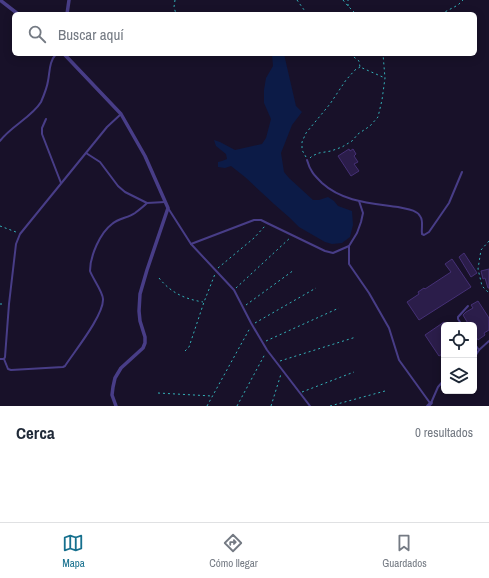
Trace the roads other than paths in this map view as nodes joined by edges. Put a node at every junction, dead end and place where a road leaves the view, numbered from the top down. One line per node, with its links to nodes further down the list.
1 (0, 0): 3 (street)
2 (69, 0): 4 (street)
3 (15, 12)
4 (67, 12)
5 (55, 56): 9 (lane)
6 (66, 56): 7 (street)
7 (121, 114): 10 (lane); 15 (street)
8 (46, 119): 13 (lane)
9 (0, 141)
10 (86, 153): 13 (lane); 16 (lane)
11 (307, 160): 14 (lane)
12 (462, 172): 14 (lane)
13 (61, 183): 27 (lane)
14 (359, 201): 19 (lane)
15 (166, 202): 16 (lane); 17 (street)
16 (147, 203): 27 (lane)
17 (168, 208): 18 (lane); 30 (street)
18 (191, 244): 19 (lane); 31 (lane)
19 (349, 246): 29 (lane)
20 (468, 306): 21 (lane)
21 (460, 322)
22 (489, 341): 24 (lane)
23 (477, 347): 24 (lane)
24 (479, 350): 25 (lane)
25 (477, 353)
26 (0, 359): 27 (lane)
27 (4, 359)
28 (441, 384): 29 (lane)
29 (430, 405)
30 (116, 406)
31 (310, 406)

